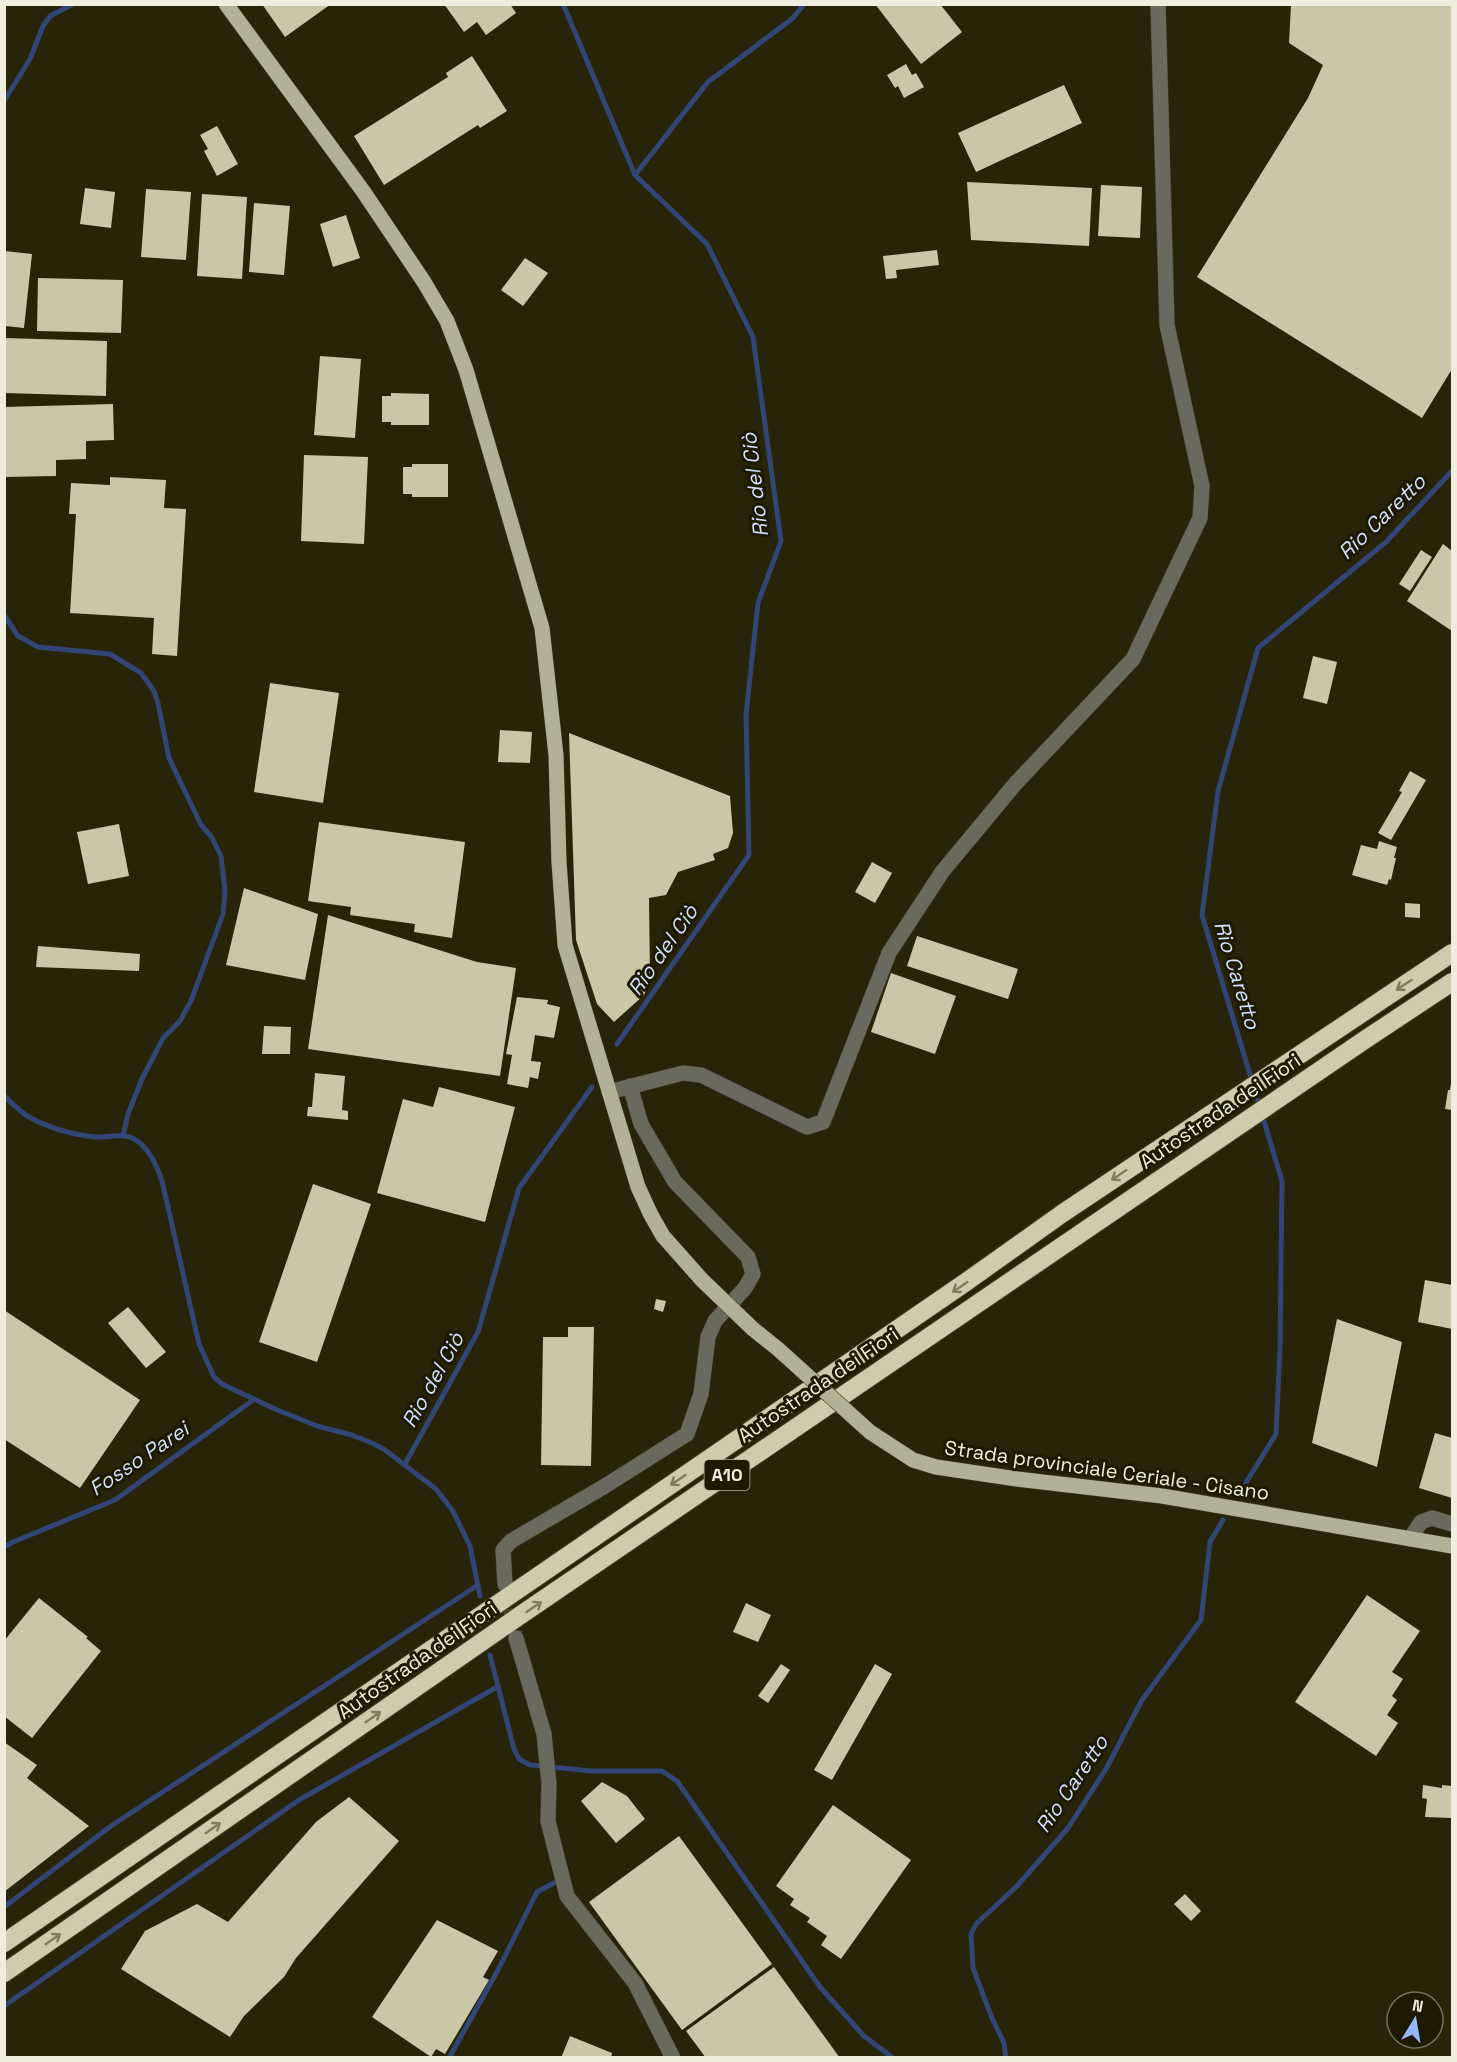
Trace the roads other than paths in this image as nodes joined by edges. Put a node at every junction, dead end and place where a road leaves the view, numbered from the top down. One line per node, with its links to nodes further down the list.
1 (225, 4): 6 (main road, Strada provinciale Ceriale - Cisano)
2 (1158, 4): 5 (street)
3 (1452, 953): 12 (highway, Autostrada dei Fiori / A10, one-way to 12)
4 (1452, 982): 13 (highway, Autostrada dei Fiori / A10, one-way to 4)
5 (630, 1086): 6 (street); 10 (street)
6 (609, 1092): 8 (main road, Strada provinciale Ceriale - Cisano, bridge)
7 (1452, 1524): 8 (street)
8 (1410, 1539): 9 (main road, Strada provinciale Ceriale - Cisano)
9 (1452, 1546)
10 (505, 1584)
11 (516, 1638): 14 (street)
12 (4, 1943)
13 (4, 1973)
14 (673, 2058)

